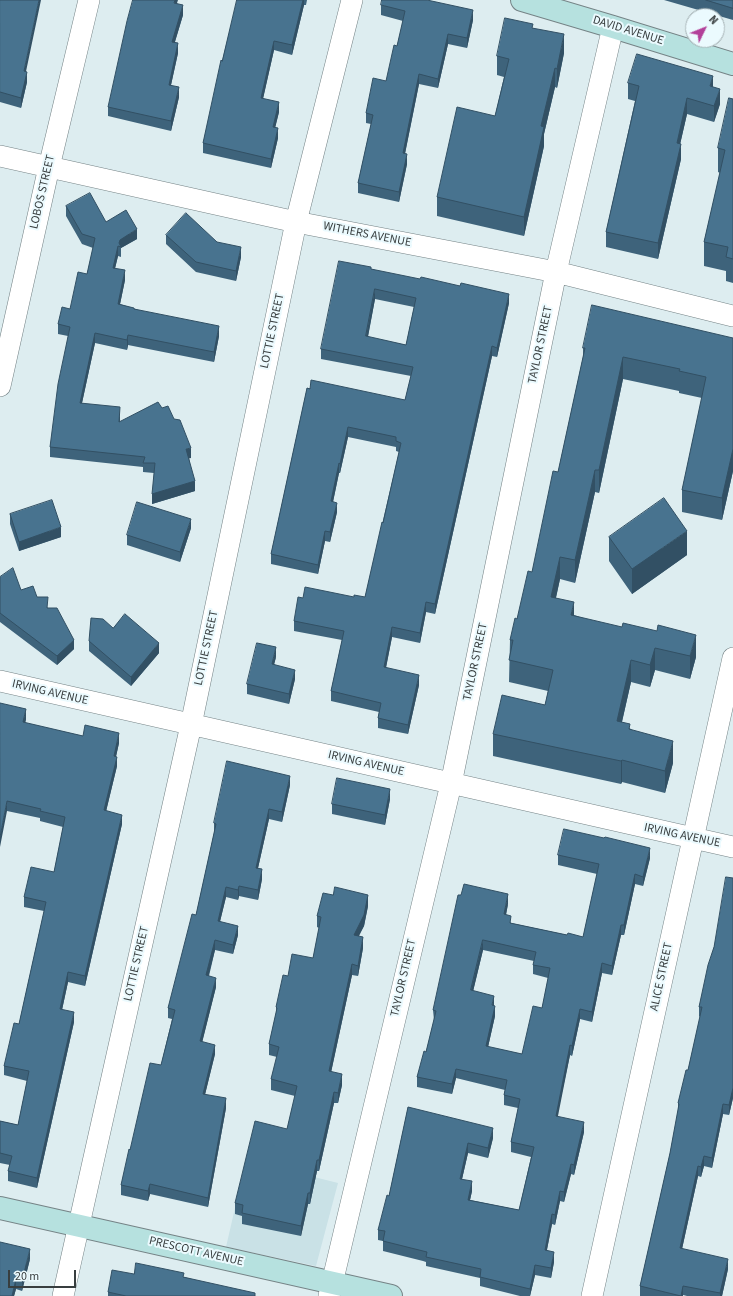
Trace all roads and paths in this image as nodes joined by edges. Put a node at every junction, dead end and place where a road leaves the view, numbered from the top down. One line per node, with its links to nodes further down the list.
1 (89, 0): 7 (street, LOBOS STREET)
2 (352, 0): 8 (street, LOTTIE STREET)
3 (522, 0): 4 (street, DAVID AVENUE)
4 (613, 26): 5 (street, DAVID AVENUE); 9 (street, TAYLOR STREET)
5 (733, 64)
6 (0, 156): 7 (street, WITHERS AVENUE)
7 (48, 167): 8 (street, WITHERS AVENUE); 11 (street, LOBOS STREET)
8 (296, 222): 9 (street, WITHERS AVENUE); 14 (street, LOTTIE STREET)
9 (556, 272): 10 (street, WITHERS AVENUE); 15 (street, TAYLOR STREET)
10 (733, 316)
11 (0, 386)
12 (733, 658): 16 (street, ALICE STREET)
13 (0, 681): 14 (street, IRVING AVENUE)
14 (191, 725): 15 (street, IRVING AVENUE); 19 (street, LOTTIE STREET)
15 (451, 784): 16 (street, IRVING AVENUE); 20 (street, TAYLOR STREET)
16 (692, 838): 17 (street, IRVING AVENUE); 23 (street, ALICE STREET)
17 (733, 847)
18 (0, 1208): 19 (street, PRESCOTT AVENUE)
19 (79, 1226): 20 (street, PRESCOTT AVENUE); 21 (street, LOTTIE STREET)
20 (330, 1290): 22 (street, PRESCOTT AVENUE)
21 (63, 1296)
22 (392, 1296)
23 (592, 1296)

